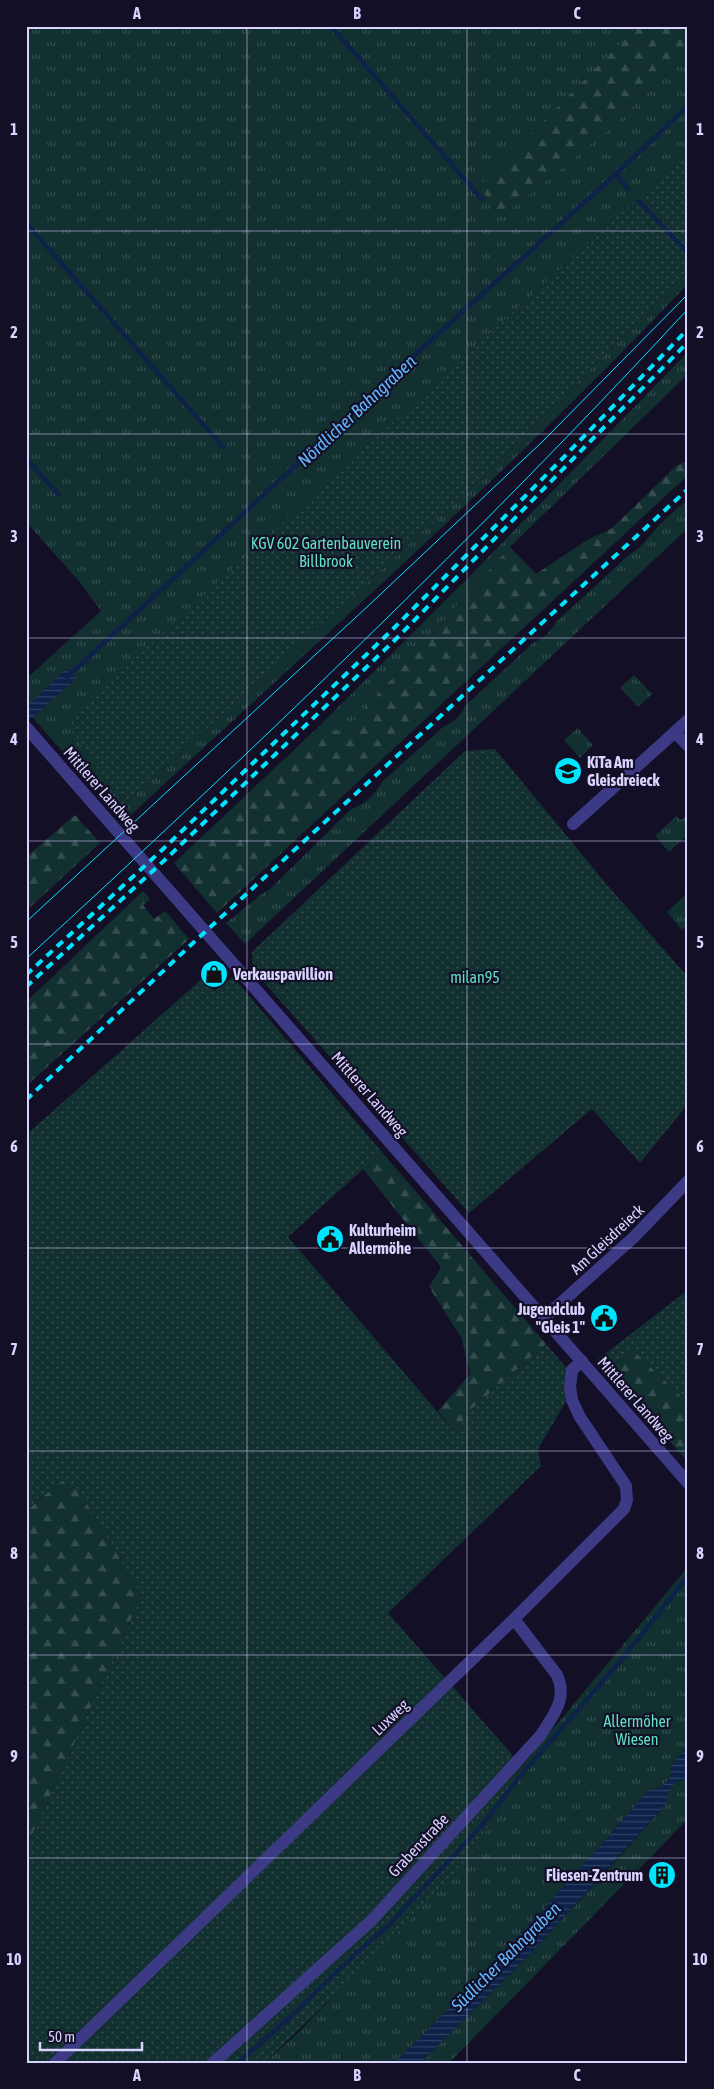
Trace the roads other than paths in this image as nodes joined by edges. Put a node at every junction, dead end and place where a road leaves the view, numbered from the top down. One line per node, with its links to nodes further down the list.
1 (688, 720): 3 (street)
2 (26, 727): 7 (street, Mittlerer Landweg)
3 (675, 732): 4 (street); 5 (street)
4 (688, 746)
5 (573, 824)
6 (688, 1181): 7 (street, Am Gleisdreieck)
7 (544, 1318): 8 (street, Mittlerer Landweg)
8 (582, 1361): 9 (street, Mittlerer Landweg); 10 (street, Luxweg)
9 (688, 1482)
10 (514, 1619): 11 (street, Luxweg); 12 (street, Grabenstraße)
11 (55, 2063)
12 (213, 2063)

